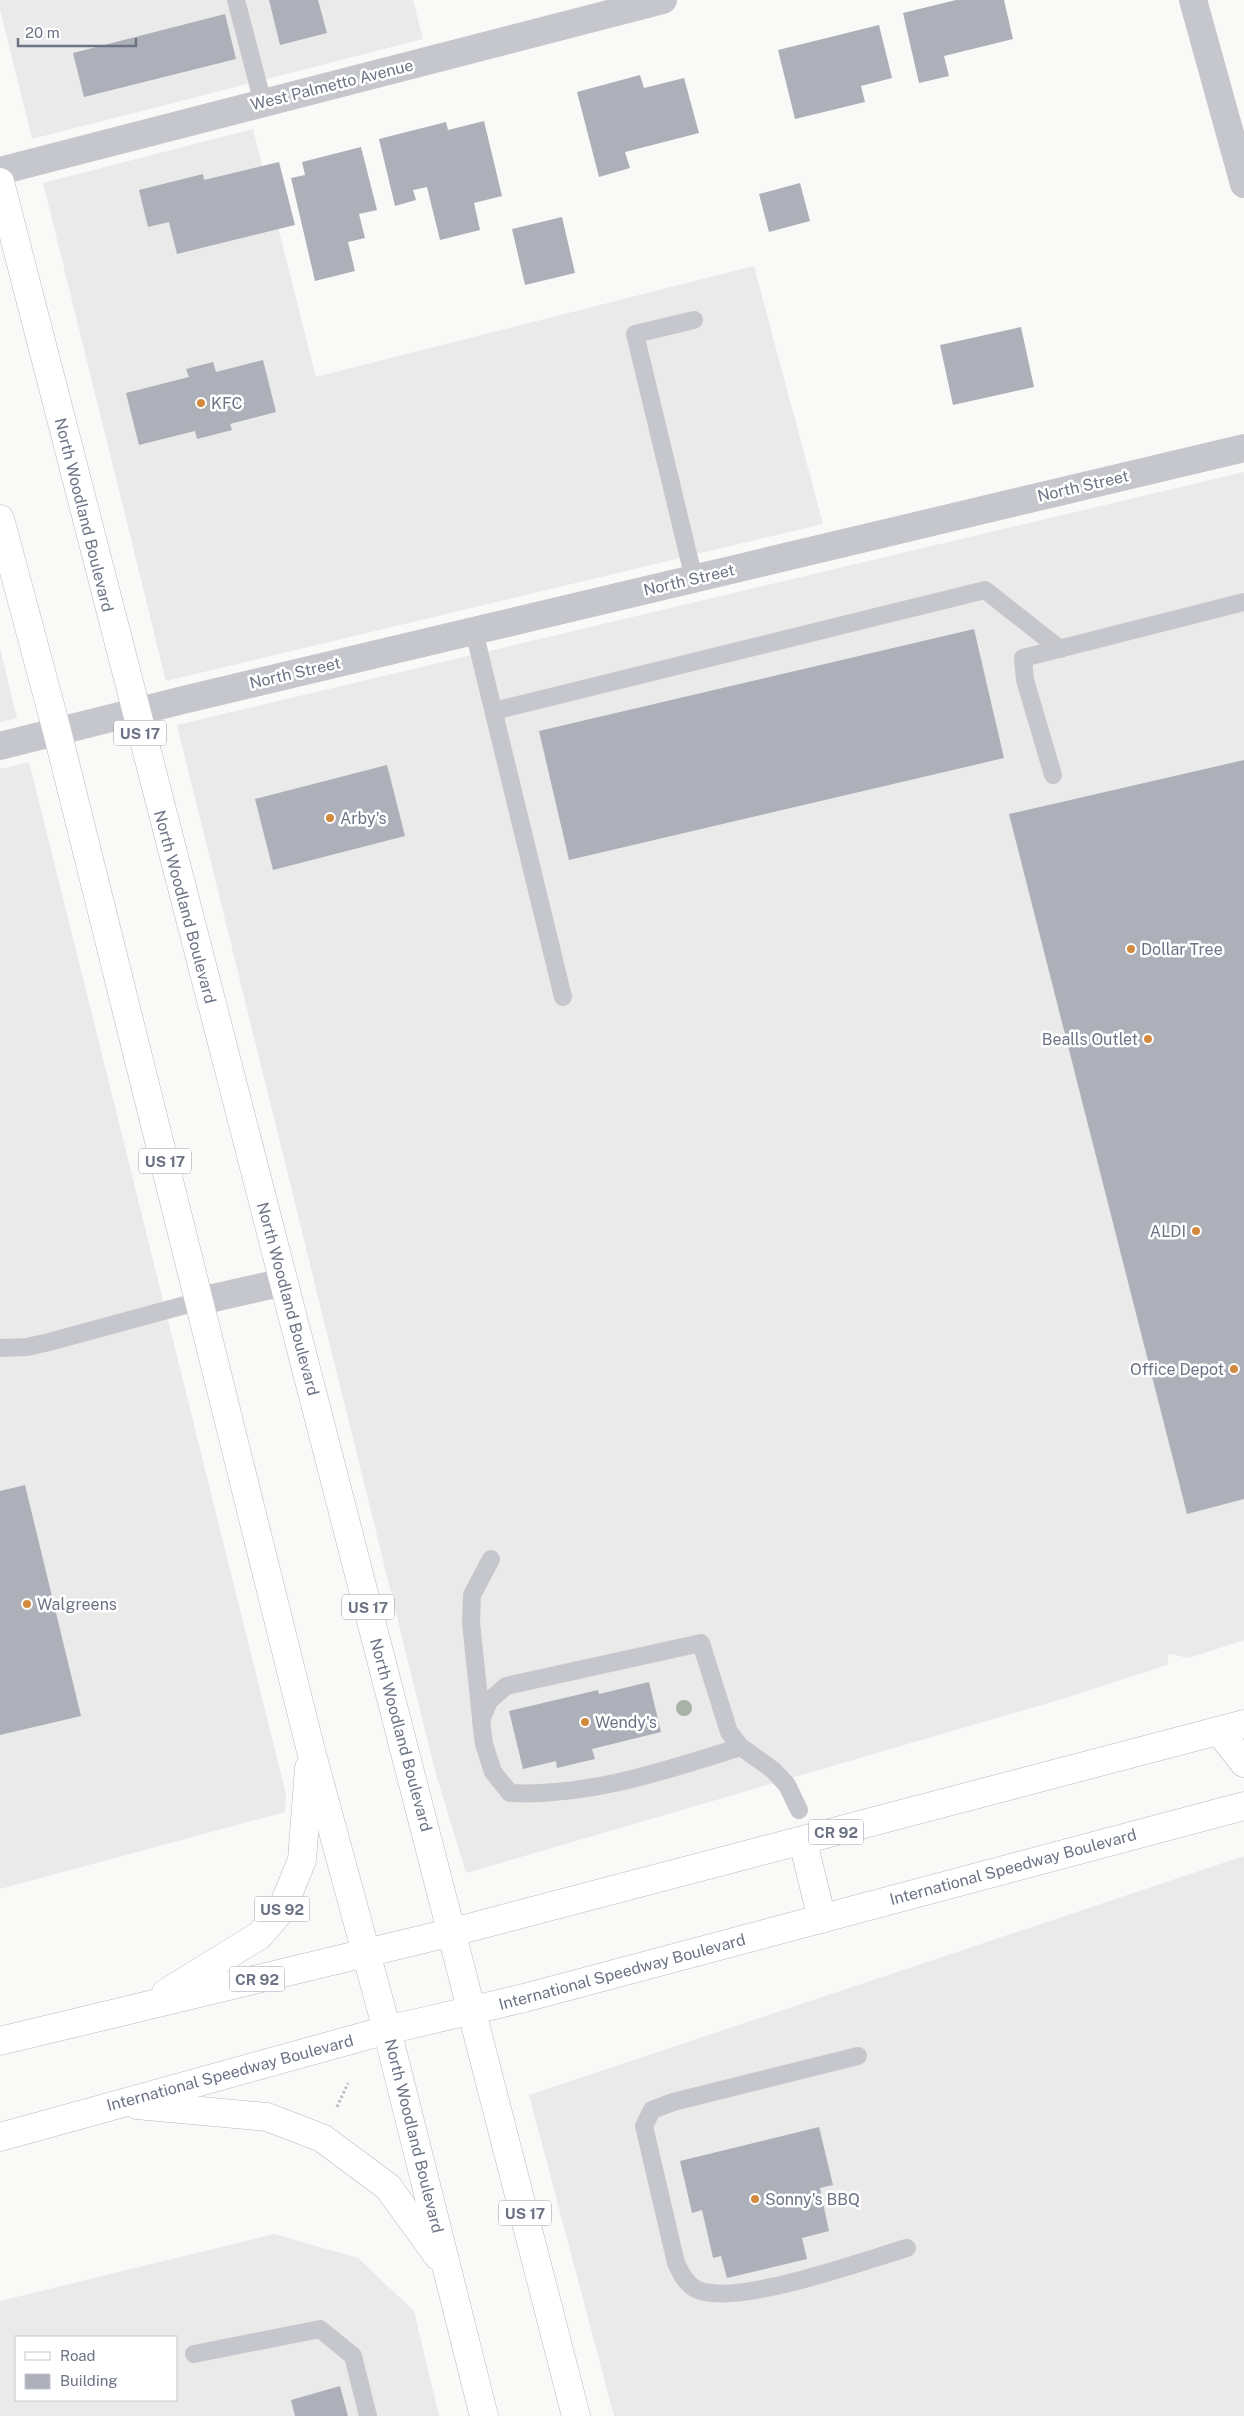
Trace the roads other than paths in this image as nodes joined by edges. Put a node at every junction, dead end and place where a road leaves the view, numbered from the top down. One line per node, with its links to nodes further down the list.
1 (236, 0): 4 (lane)
2 (663, 0): 4 (street, West Palmetto Avenue)
3 (1193, 0): 7 (street)
4 (263, 103): 5 (street, West Palmetto Avenue)
5 (0, 171)
6 (0, 182): 16 (main road, North Woodland Boulevard / US 17)
7 (1244, 184)
8 (694, 320): 11 (lane)
9 (1244, 448): 11 (street, North Street)
10 (0, 520): 17 (main road, North Woodland Boulevard / US 17)
11 (694, 579): 13 (street, North Street)
12 (1244, 602): 14 (lane)
13 (474, 631): 15 (lane); 16 (street, North Street)
14 (1060, 649): 15 (lane); 19 (lane)
15 (494, 711): 20 (lane)
16 (134, 712): 17 (street, North Street); 21 (main road, North Woodland Boulevard / US 17)
17 (57, 731): 18 (street, North Street); 22 (main road, North Woodland Boulevard / US 17)
18 (0, 746)
19 (1053, 775)
20 (563, 997)
21 (284, 1282): 22 (street); 34 (main road, North Woodland Boulevard / US 17)
22 (200, 1301): 23 (lane); 27 (main road, North Woodland Boulevard / US 17)
23 (0, 1348)
24 (491, 1559): 25 (lane)
25 (481, 1721): 28 (lane); 28 (lane)
26 (1232, 1728): 29 (main road); 32 (main road, CR 92)
27 (310, 1747): 35 (main road, North Woodland Boulevard / US 17); 36 (main road, US 92)
28 (741, 1747): 31 (lane)
29 (1244, 1762)
30 (1244, 1806): 33 (main road, International Speedway Boulevard)
31 (799, 1810)
32 (803, 1842): 33 (main road); 34 (main road, CR 92)
33 (822, 1918): 37 (main road, International Speedway Boulevard)
34 (453, 1932): 35 (main road, CR 92); 37 (main road, North Woodland Boulevard / US 17)
35 (366, 1954): 36 (main road, CR 92); 38 (main road, North Woodland Boulevard / US 17)
36 (147, 2004): 39 (main road, US 92)
37 (474, 2011): 38 (main road, International Speedway Boulevard); 48 (main road, North Woodland Boulevard / US 17)
38 (387, 2030): 41 (main road, International Speedway Boulevard); 44 (main road, North Woodland Boulevard / US 17)
39 (0, 2041)
40 (858, 2056): 43 (lane)
41 (120, 2103): 42 (main road, International Speedway Boulevard); 44 (main road)
42 (0, 2137)
43 (907, 2248)
44 (447, 2269): 47 (main road, North Woodland Boulevard / US 17)
45 (194, 2354): 46 (lane)
46 (368, 2416)
47 (484, 2416)
48 (576, 2416)

